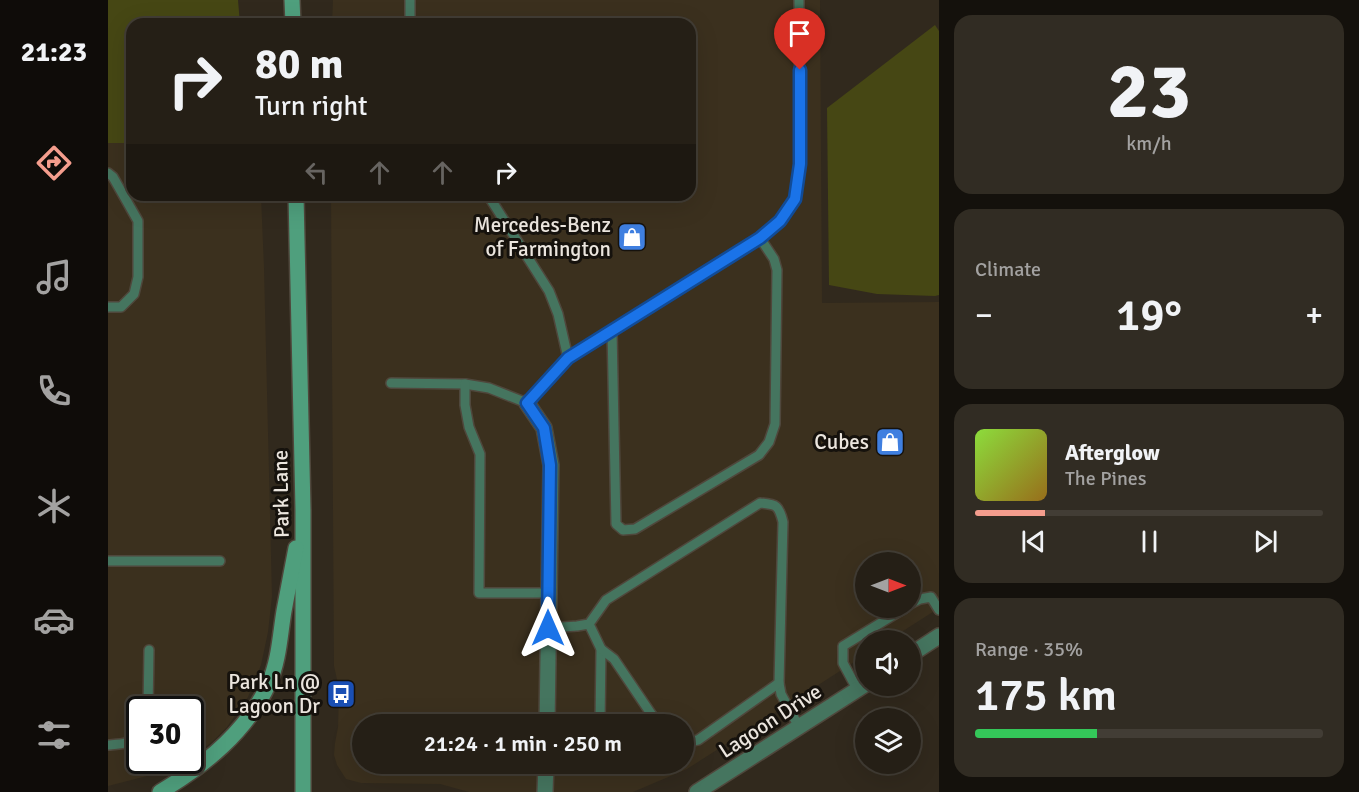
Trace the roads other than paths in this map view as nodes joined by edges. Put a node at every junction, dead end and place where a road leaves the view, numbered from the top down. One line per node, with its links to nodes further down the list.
1 (292, 0): 4 (main road)
2 (410, 0): 5 (lane)
3 (799, 0): 11 (lane)
4 (293, 18)
5 (410, 18)
6 (108, 173): 7 (lane)
7 (126, 200)
8 (127, 201): 12 (lane)
9 (296, 201): 18 (main road, Park Lane)
10 (492, 201): 14 (lane)
11 (760, 238): 13 (lane); 13 (lane)
12 (108, 307)
13 (612, 330): 14 (lane)
14 (568, 358): 17 (lane)
15 (391, 383): 16 (lane)
16 (465, 384): 17 (lane); 21 (lane)
17 (527, 403): 21 (street)
18 (303, 510): 45 (main road); 46 (main road, Park Lane)
19 (108, 561): 20 (lane)
20 (220, 561)
21 (548, 593): 26 (street)
22 (921, 598): 23 (lane)
23 (939, 610)
24 (889, 618): 27 (lane)
25 (589, 624): 26 (lane); 31 (lane); 34 (lane)
26 (548, 628): 37 (street)
27 (869, 630)
28 (939, 636): 30 (street)
29 (855, 639): 33 (lane)
30 (921, 648)
31 (602, 649): 38 (lane); 39 (lane)
32 (149, 650): 36 (lane)
33 (855, 679)
34 (779, 683): 40 (lane); 41 (lane)
35 (855, 691): 40 (street, Lagoon Drive)
36 (148, 696)
37 (547, 714)
38 (600, 714)
39 (651, 714)
40 (799, 727): 48 (street, Lagoon Drive)
41 (694, 741)
42 (126, 744): 43 (lane)
43 (108, 745)
44 (546, 774): 47 (street)
45 (160, 792)
46 (303, 792)
47 (546, 792)
48 (697, 792)

